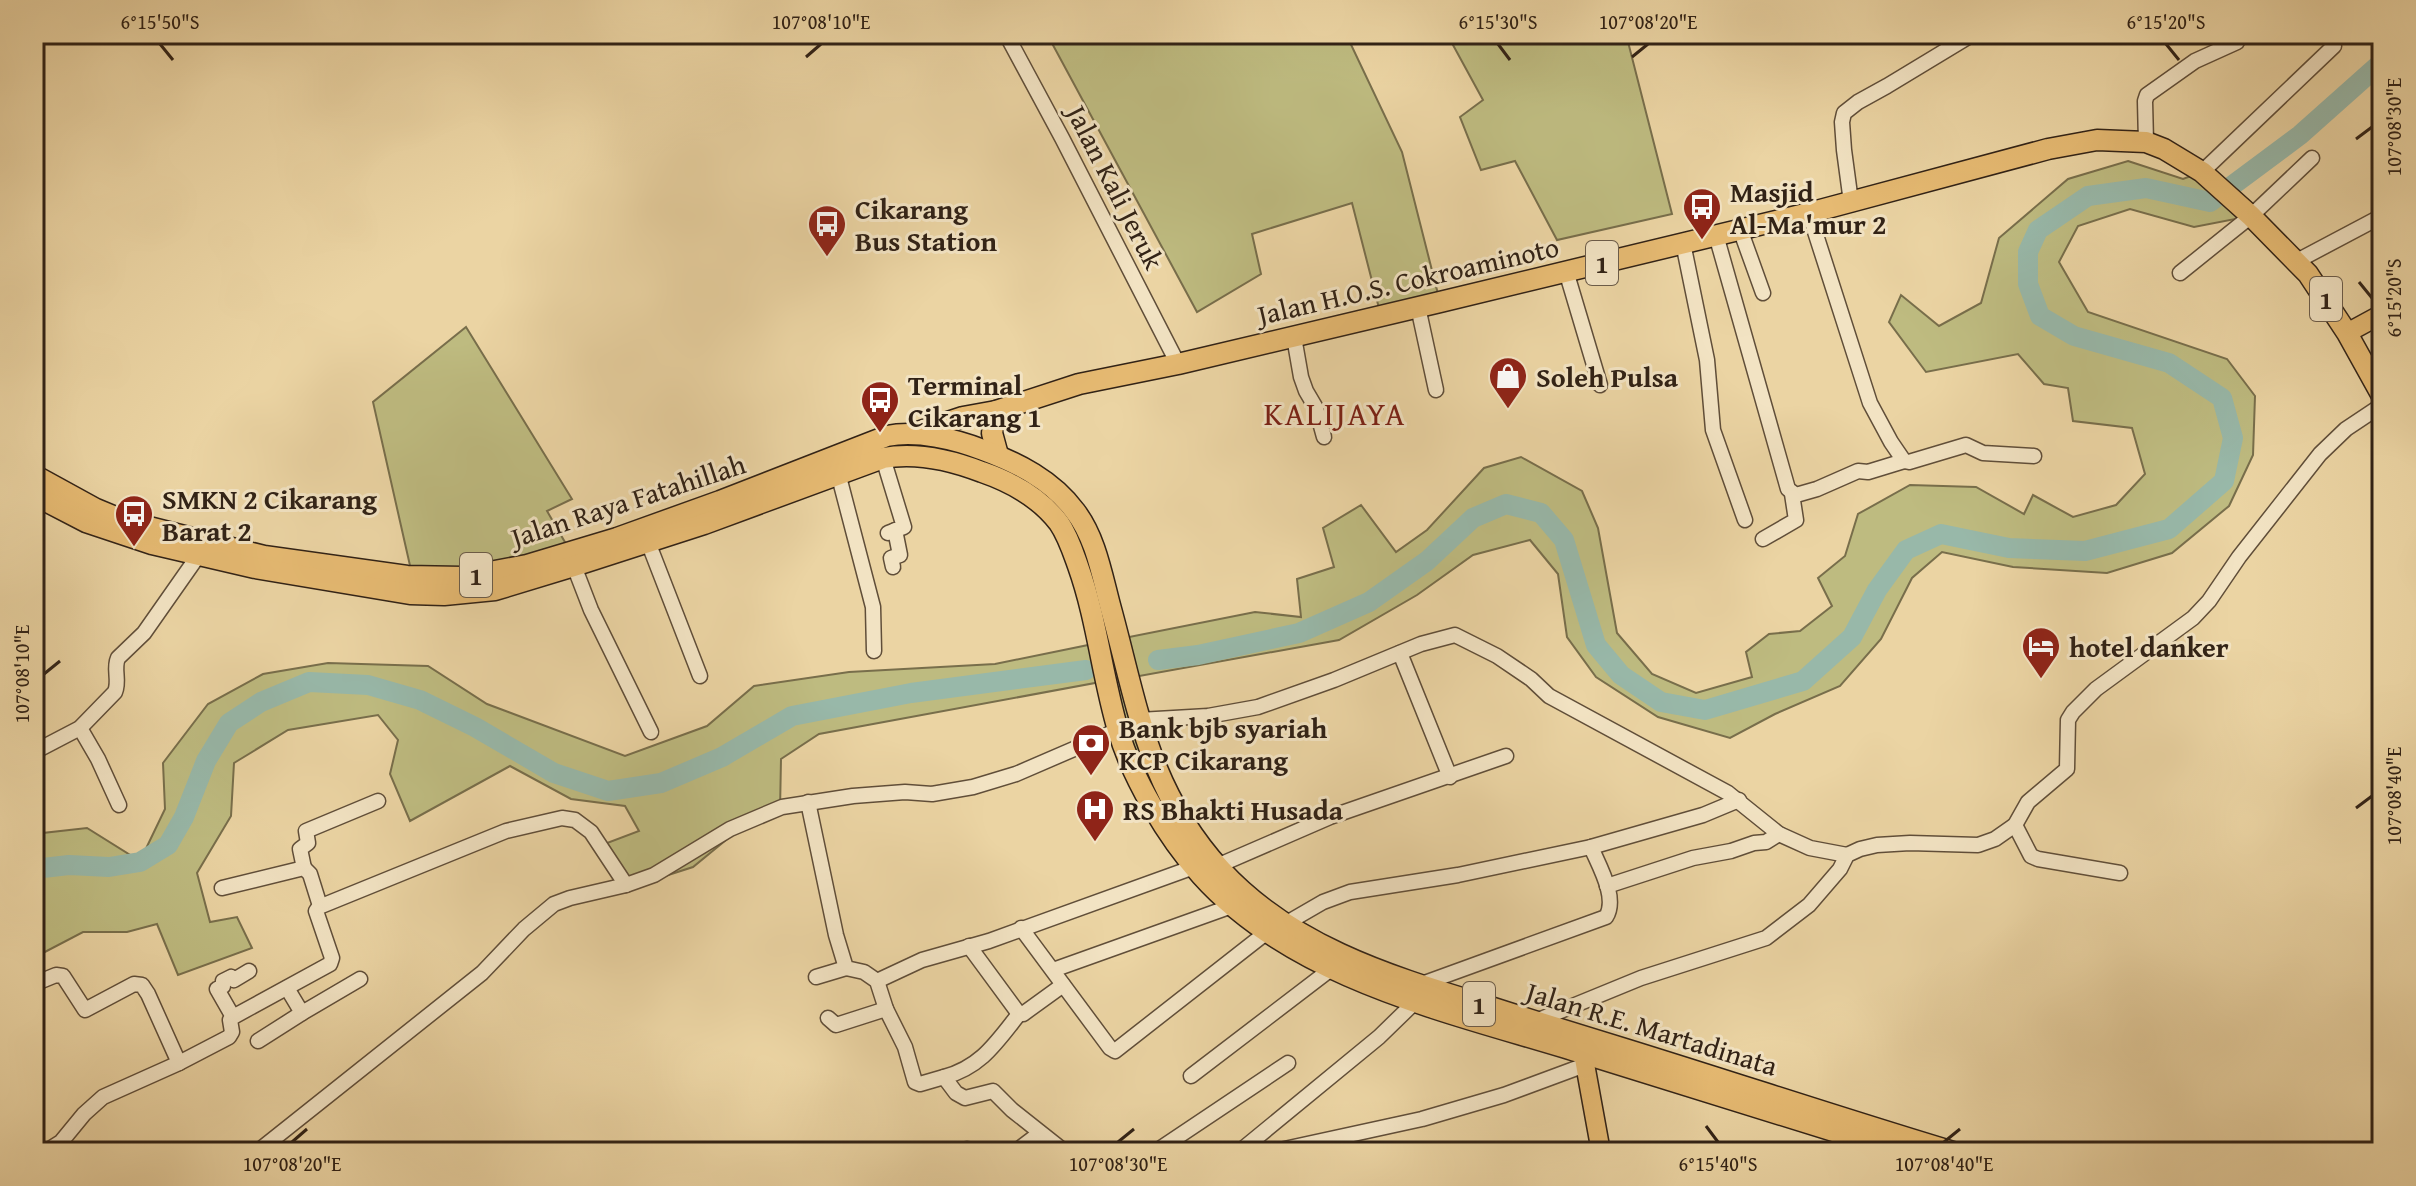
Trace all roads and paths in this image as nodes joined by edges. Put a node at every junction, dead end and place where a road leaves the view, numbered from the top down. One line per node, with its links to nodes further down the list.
1 (1006, 34): 23 (street, Jalan Kali Jeruk)
2 (1973, 34): 8 (street)
3 (2237, 42): 5 (street)
4 (2334, 46): 7 (street)
5 (2146, 142): 7 (highway, Jalan H.O.S. Cokroaminoto / 1); 8 (highway, Jalan H.O.S. Cokroaminoto / 1)
6 (2312, 158): 10 (street)
7 (2203, 173): 10 (highway, 1)
8 (1851, 202): 9 (highway, Jalan H.O.S. Cokroaminoto / 1)
9 (1809, 213): 12 (highway, Jalan H.O.S. Cokroaminoto / 1); 34 (street)
10 (2250, 214): 15 (highway, 1); 17 (street)
11 (2382, 216): 15 (street)
12 (1740, 229): 13 (highway, Jalan H.O.S. Cokroaminoto / 1); 18 (street)
13 (1716, 235): 14 (highway, Jalan H.O.S. Cokroaminoto / 1); 37 (street)
14 (1683, 243): 16 (highway, Jalan H.O.S. Cokroaminoto / 1); 39 (street)
15 (2297, 261): 21 (highway, 1)
16 (1566, 271): 19 (highway, Jalan H.O.S. Cokroaminoto / 1); 24 (street)
17 (2180, 273)
18 (1763, 293)
19 (1418, 307): 22 (highway, Jalan H.O.S. Cokroaminoto / 1); 25 (street)
20 (2382, 314): 21 (main road)
21 (2347, 333): 26 (highway, 1)
22 (1294, 337): 23 (highway, Jalan H.O.S. Cokroaminoto / 1); 30 (street)
23 (1178, 364): 28 (highway, Jalan H.O.S. Cokroaminoto / 1)
24 (1600, 385)
25 (1436, 390)
26 (2382, 396)
27 (2382, 405): 61 (street)
28 (996, 411): 29 (highway, Jalan H.O.S. Cokroaminoto / 1); 31 (highway)
29 (912, 434): 31 (highway, Jalan R.E. Martadinata / 1); 36 (highway, Jalan Raya Fatahillah / 1)
30 (1324, 437)
31 (998, 455): 45 (highway, Jalan R.E. Martadinata / 1)
32 (891, 456): 35 (highway, Jalan Raya Fatahillah / 1); 44 (street); 45 (highway, Jalan R.E. Martadinata / 1)
33 (2034, 456): 34 (street)
34 (1904, 461): 37 (street)
35 (838, 473): 41 (highway, Jalan Raya Fatahillah / 1); 47 (street)
36 (34, 475)
37 (1792, 494): 40 (street)
38 (34, 495): 42 (highway, Jalan Raya Fatahillah / 1)
39 (1745, 520)
40 (1763, 539)
41 (648, 542): 43 (highway, Jalan Raya Fatahillah / 1); 49 (street)
42 (198, 556): 43 (highway, Jalan Raya Fatahillah / 1); 51 (street)
43 (574, 566): 53 (street)
44 (893, 567)
45 (1094, 581): 46 (highway, Jalan R.E. Martadinata / 1)
46 (1102, 613): 50 (highway, Jalan R.E. Martadinata / 1); 52 (highway, Jalan R.E. Martadinata / 1)
47 (874, 651)
48 (1400, 653): 50 (street); 56 (street); 57 (street)
49 (700, 676)
50 (1139, 720): 65 (highway, Jalan R.E. Martadinata / 1)
51 (80, 728): 54 (street); 60 (street)
52 (1118, 730): 59 (street); 66 (highway, Jalan R.E. Martadinata / 1)
53 (651, 732)
54 (34, 752)
55 (1506, 756): 56 (street)
56 (1450, 777): 65 (street)
57 (1739, 800): 62 (street); 63 (street)
58 (378, 801): 67 (street)
59 (808, 802): 69 (street); 77 (street)
60 (119, 805)
61 (2015, 825): 64 (street); 68 (street)
62 (1779, 834): 64 (street); 70 (street)
63 (1591, 847): 70 (street); 75 (street)
64 (1847, 855): 93 (street)
65 (1217, 866): 75 (highway, Jalan R.E. Martadinata / 1)
66 (1194, 867): 73 (highway, Jalan R.E. Martadinata / 1); 74 (street)
67 (304, 868): 71 (street); 72 (street)
68 (2120, 873)
69 (626, 885): 72 (street); 105 (street)
70 (1607, 886): 87 (street)
71 (222, 888)
72 (320, 906): 86 (street)
73 (1232, 906): 75 (highway, Jalan R.E. Martadinata / 1); 79 (street)
74 (1021, 928): 76 (street); 79 (street)
75 (1276, 928): 78 (highway, Jalan R.E. Martadinata / 1); 85 (street); 87 (highway, Jalan R.E. Martadinata / 1)
76 (969, 946): 83 (street); 90 (street)
77 (846, 968): 81 (street); 83 (street)
78 (1331, 969): 87 (highway, Jalan R.E. Martadinata / 1); 98 (street)
79 (1053, 970): 85 (street)
80 (249, 971): 91 (street)
81 (816, 977)
82 (360, 979): 89 (street)
83 (877, 981): 88 (street)
84 (34, 984): 96 (street)
85 (1063, 985): 90 (street)
86 (287, 988): 89 (street); 91 (street)
87 (1417, 993): 93 (highway, Jalan R.E. Martadinata / 1); 95 (highway, Jalan R.E. Martadinata / 1); 109 (street)
88 (886, 1009): 92 (street); 99 (street)
89 (302, 1013): 94 (street)
90 (1019, 1014): 99 (street)
91 (233, 1017): 96 (street)
92 (828, 1018)
93 (1536, 1021): 114 (highway, Jalan R.E. Martadinata / 1)
94 (258, 1041)
95 (1584, 1059): 101 (street); 112 (main road); 113 (highway, Jalan R.E. Martadinata / 1)
96 (179, 1063): 104 (street)
97 (1288, 1063): 108 (street)
98 (1191, 1076)
99 (944, 1077): 100 (street)
100 (1040, 1133): 106 (street); 107 (street)
101 (1345, 1136): 110 (street); 111 (street)
102 (34, 1141): 103 (street)
103 (39, 1152)
104 (45, 1152)
105 (257, 1152)
106 (1015, 1152)
107 (1065, 1152)
108 (1155, 1152)
109 (1239, 1152)
110 (1271, 1152)
111 (1349, 1152)
112 (1601, 1152)
113 (1901, 1152)
114 (1953, 1152)

